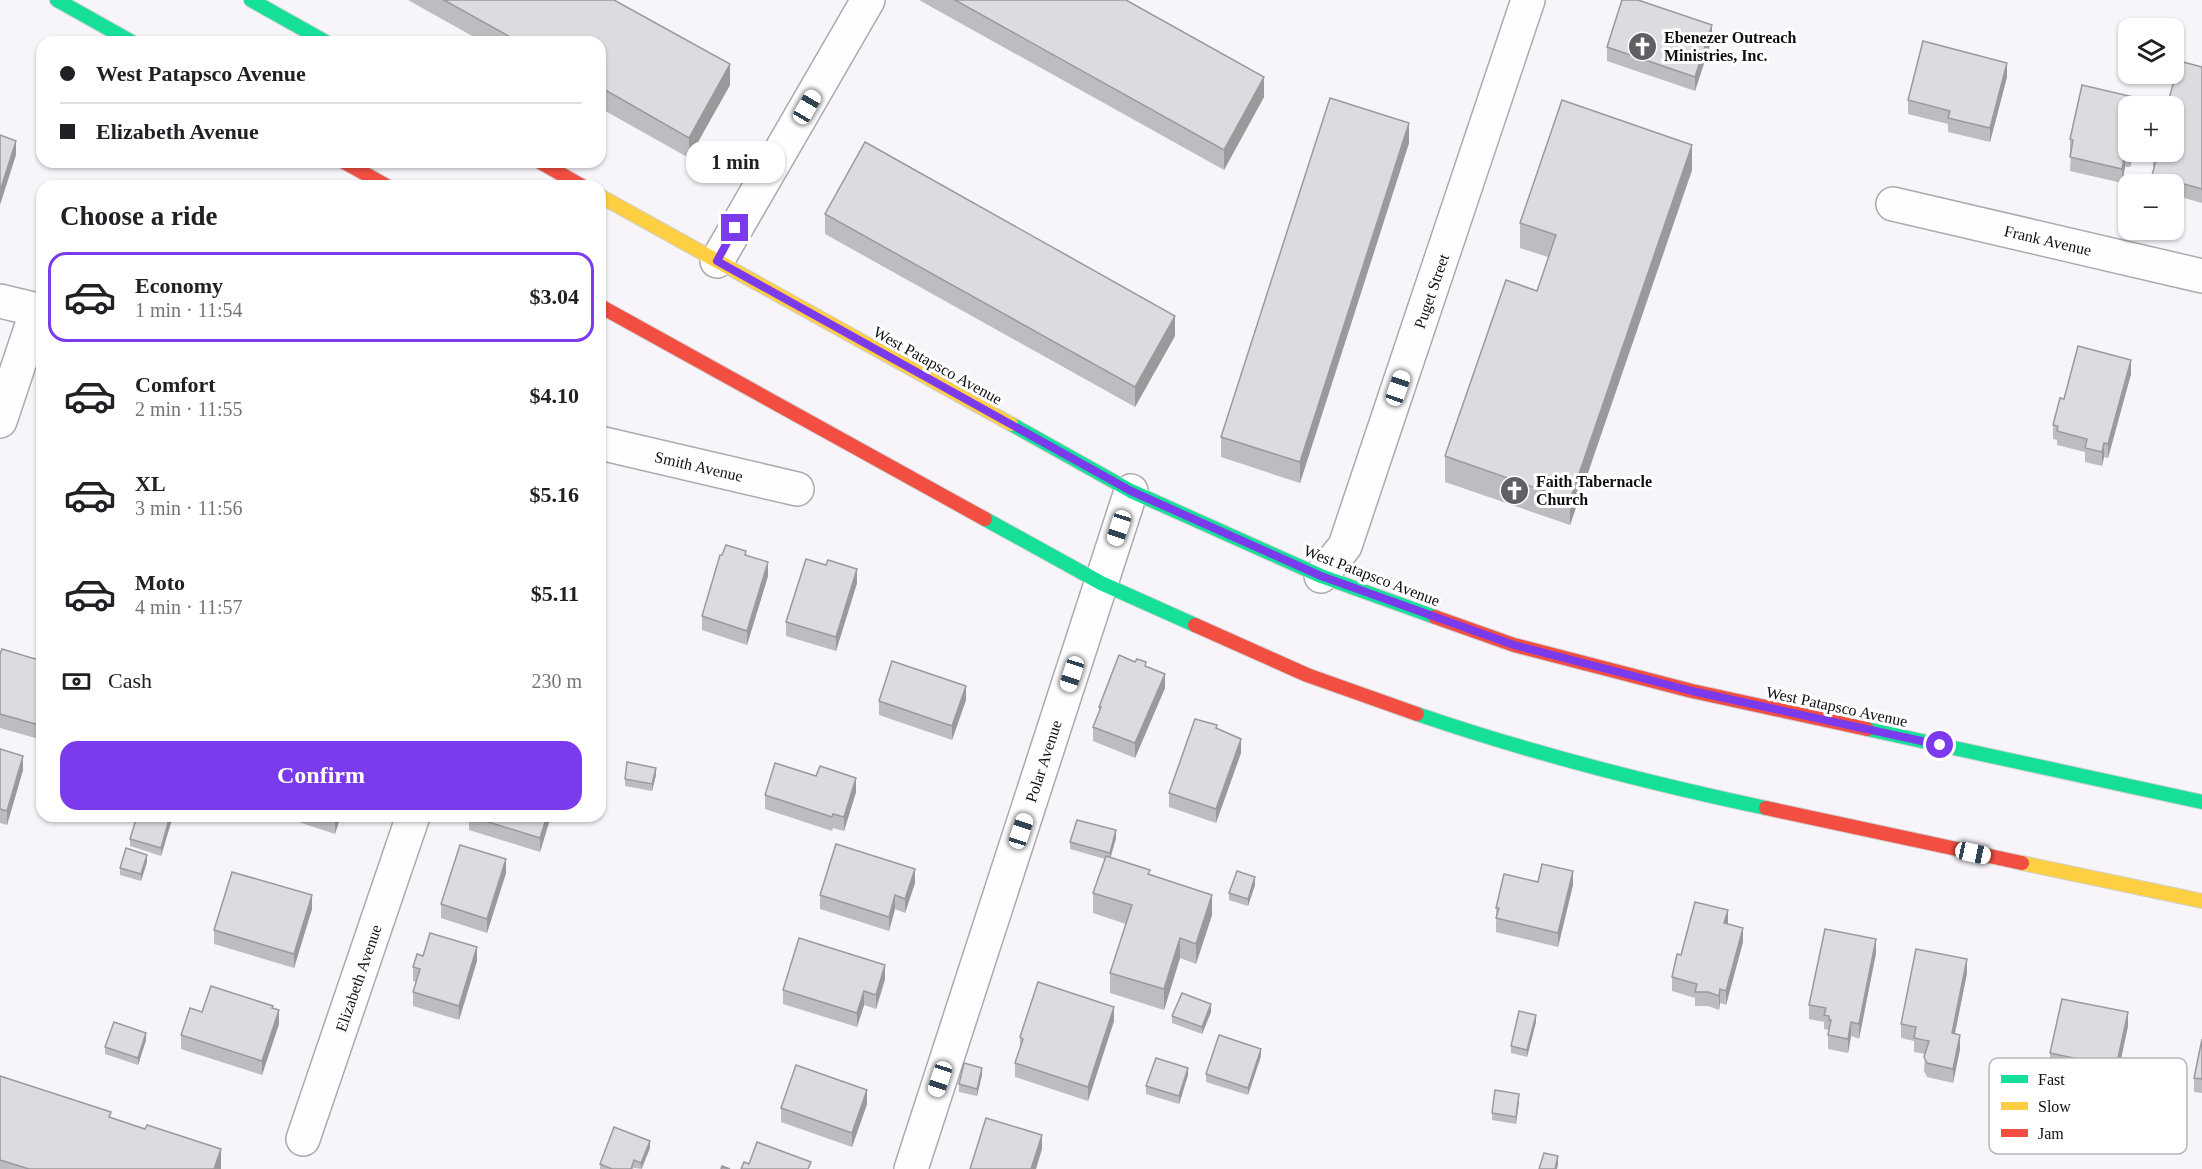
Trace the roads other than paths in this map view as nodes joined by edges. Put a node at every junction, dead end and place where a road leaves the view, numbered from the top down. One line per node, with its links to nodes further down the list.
1 (57, 0): 5 (main road)
2 (251, 0): 6 (main road)
3 (868, 0): 13 (street)
4 (1528, 0): 23 (street, Puget Street)
5 (121, 36)
6 (315, 36)
7 (355, 168): 9 (main road)
8 (550, 168): 10 (main road)
9 (376, 180)
10 (572, 180)
11 (606, 199): 13 (main road, West Patapsco Avenue)
12 (1893, 204): 14 (street, Frank Avenue)
13 (717, 261): 22 (main road, West Patapsco Avenue)
14 (2202, 276)
15 (0, 301): 16 (street)
16 (36, 309)
17 (606, 309): 24 (main road)
18 (36, 319): 19 (street)
19 (0, 422)
20 (606, 444): 21 (street, Smith Avenue)
21 (797, 489)
22 (1131, 491): 23 (main road, West Patapsco Avenue); 24 (street, Polar Avenue)
23 (1321, 576): 25 (main road, West Patapsco Avenue)
24 (1101, 583): 27 (main road); 29 (street, Polar Avenue)
25 (2202, 802)
26 (411, 822): 28 (street, Elizabeth Avenue)
27 (2202, 901)
28 (303, 1139)
29 (911, 1169)

